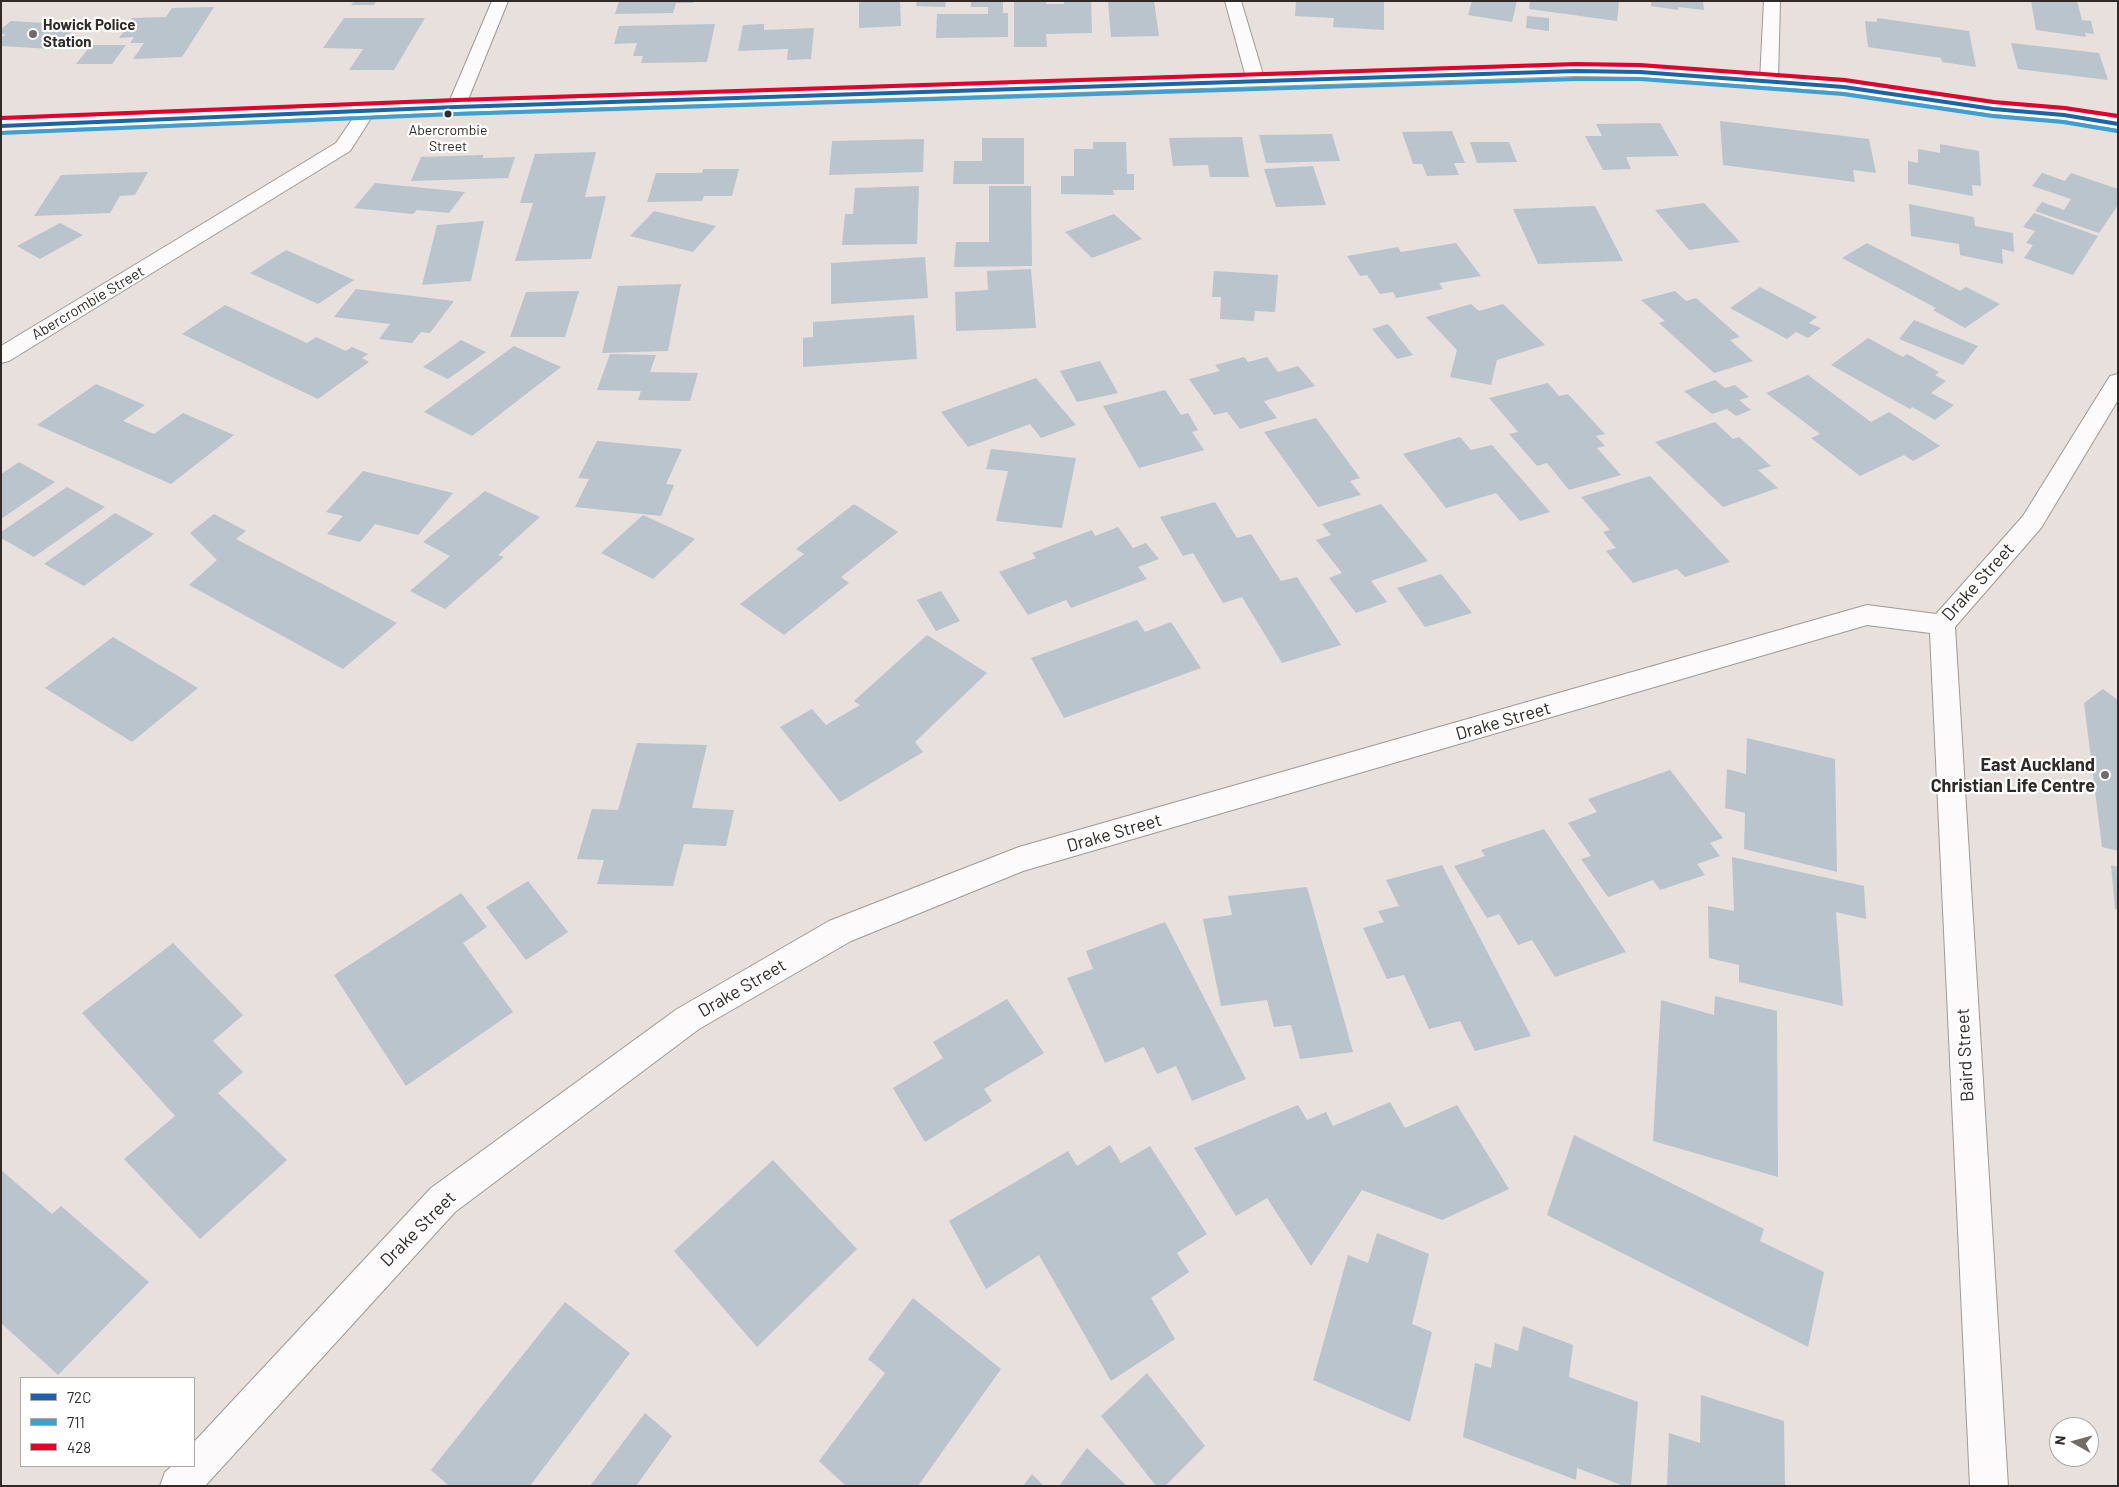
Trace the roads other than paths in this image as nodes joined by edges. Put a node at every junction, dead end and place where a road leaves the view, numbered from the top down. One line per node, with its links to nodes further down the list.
1 (500, 1): 6 (street)
2 (1233, 1): 5 (street)
3 (1772, 1): 4 (street)
4 (1769, 80): 5 (street); 7 (street)
5 (1256, 82): 6 (street)
6 (456, 107): 8 (street)
7 (1993, 110): 9 (street); 11 (street)
8 (366, 112): 10 (street); 12 (street, Abercrombie Street)
9 (2118, 124)
10 (1, 126)
11 (2118, 143)
12 (1, 356)
13 (2118, 381): 14 (street, Drake Street)
14 (1942, 624): 15 (street, Drake Street); 16 (street, Baird Street)
15 (179, 1486)
16 (1989, 1486)

